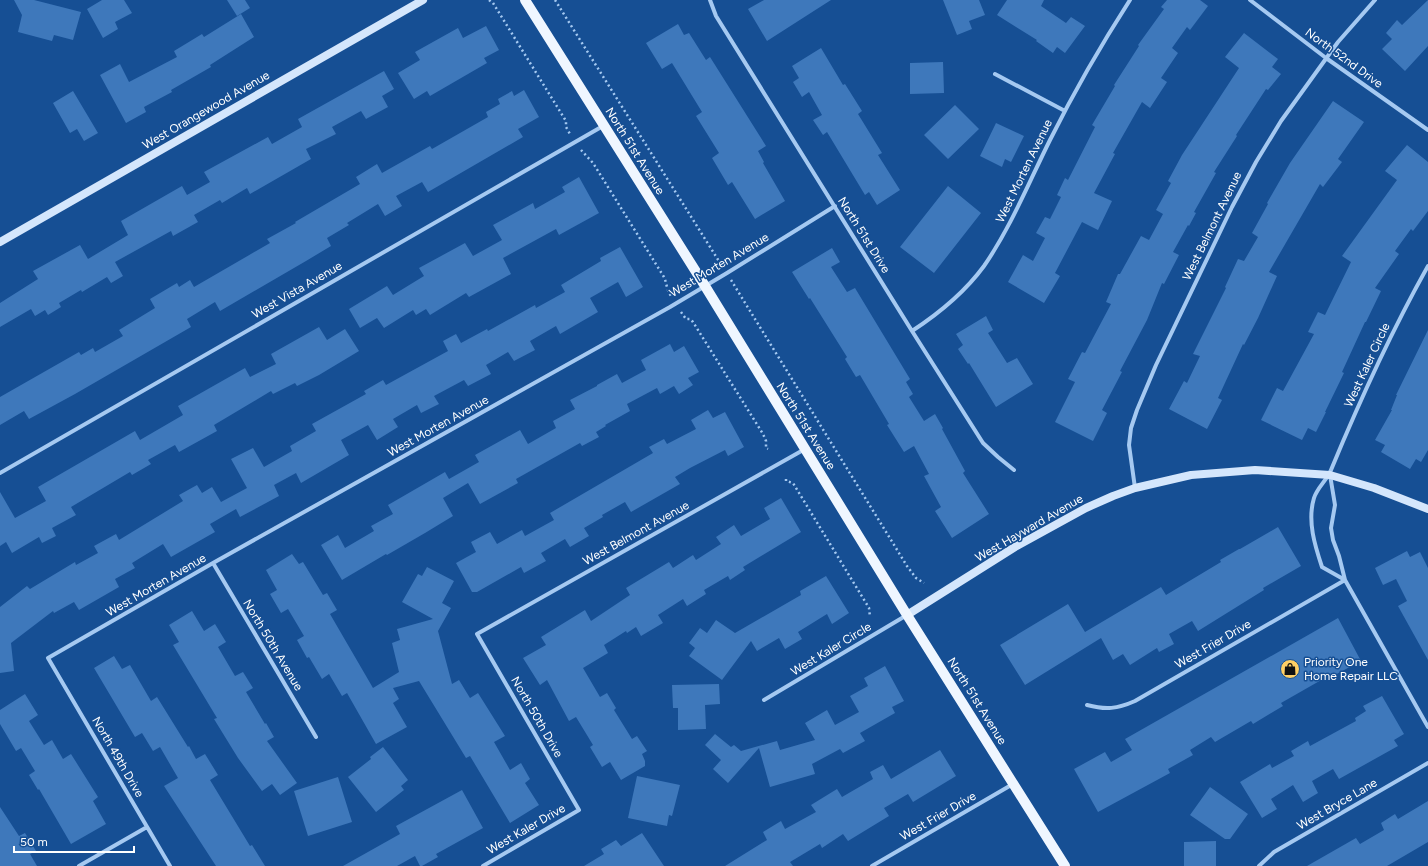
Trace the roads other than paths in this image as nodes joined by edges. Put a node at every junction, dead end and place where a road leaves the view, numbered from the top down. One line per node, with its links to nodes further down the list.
1 (423, 0): 13 (street, West Orangewood Avenue)
2 (525, 0): 10 (main road, North 51st Avenue)
3 (710, 0): 12 (street, North 51st Drive)
4 (1130, 0): 9 (street, West Morten Avenue)
5 (1250, 0): 7 (street, North 52nd Drive)
6 (1375, 0): 7 (street, West Belmont Avenue)
7 (1326, 58): 11 (street, North 52nd Drive); 21 (street, West Belmont Avenue)
8 (995, 74): 9 (street)
9 (1065, 111): 16 (street, West Morten Avenue)
10 (604, 125): 15 (main road, North 51st Avenue); 19 (street, West Vista Avenue)
11 (1428, 130)
12 (835, 206): 15 (street, West Morten Avenue); 16 (street, North 51st Drive)
13 (0, 242)
14 (1428, 266): 20 (street, West Kaler Circle)
15 (705, 286): 17 (main road, North 51st Avenue); 23 (street, West Morten Avenue)
16 (912, 331): 18 (street, North 51st Drive)
17 (805, 449): 25 (main road, North 51st Avenue); 26 (street, West Belmont Avenue)
18 (1014, 470)
19 (0, 473)
20 (1330, 475): 21 (street, West Hayward Avenue); 22 (street, West Hayward Avenue); 24 (street); 24 (street, West Kaler Circle)
21 (1135, 488): 25 (street, West Hayward Avenue)
22 (1428, 509)
23 (213, 563): 27 (street, West Morten Avenue); 31 (street, North 50th Avenue)
24 (1345, 580): 29 (street, West Frier Drive); 30 (street)
25 (907, 615): 28 (street, West Kaler Circle); 33 (main road, North 51st Avenue)
26 (477, 634): 34 (street, North 50th Drive)
27 (48, 658): 35 (street, North 49th Drive)
28 (764, 700)
29 (1087, 705)
30 (1428, 727)
31 (316, 737)
32 (1428, 763): 41 (street, West Bryce Lane)
33 (1014, 784): 39 (street, West Frier Drive); 40 (main road, North 51st Avenue)
34 (580, 810): 38 (street, West Kaler Drive)
35 (147, 827): 36 (street); 37 (street, North 49th Drive)
36 (79, 866)
37 (170, 866)
38 (483, 866)
39 (872, 866)
40 (1065, 866)
41 (1259, 866)

